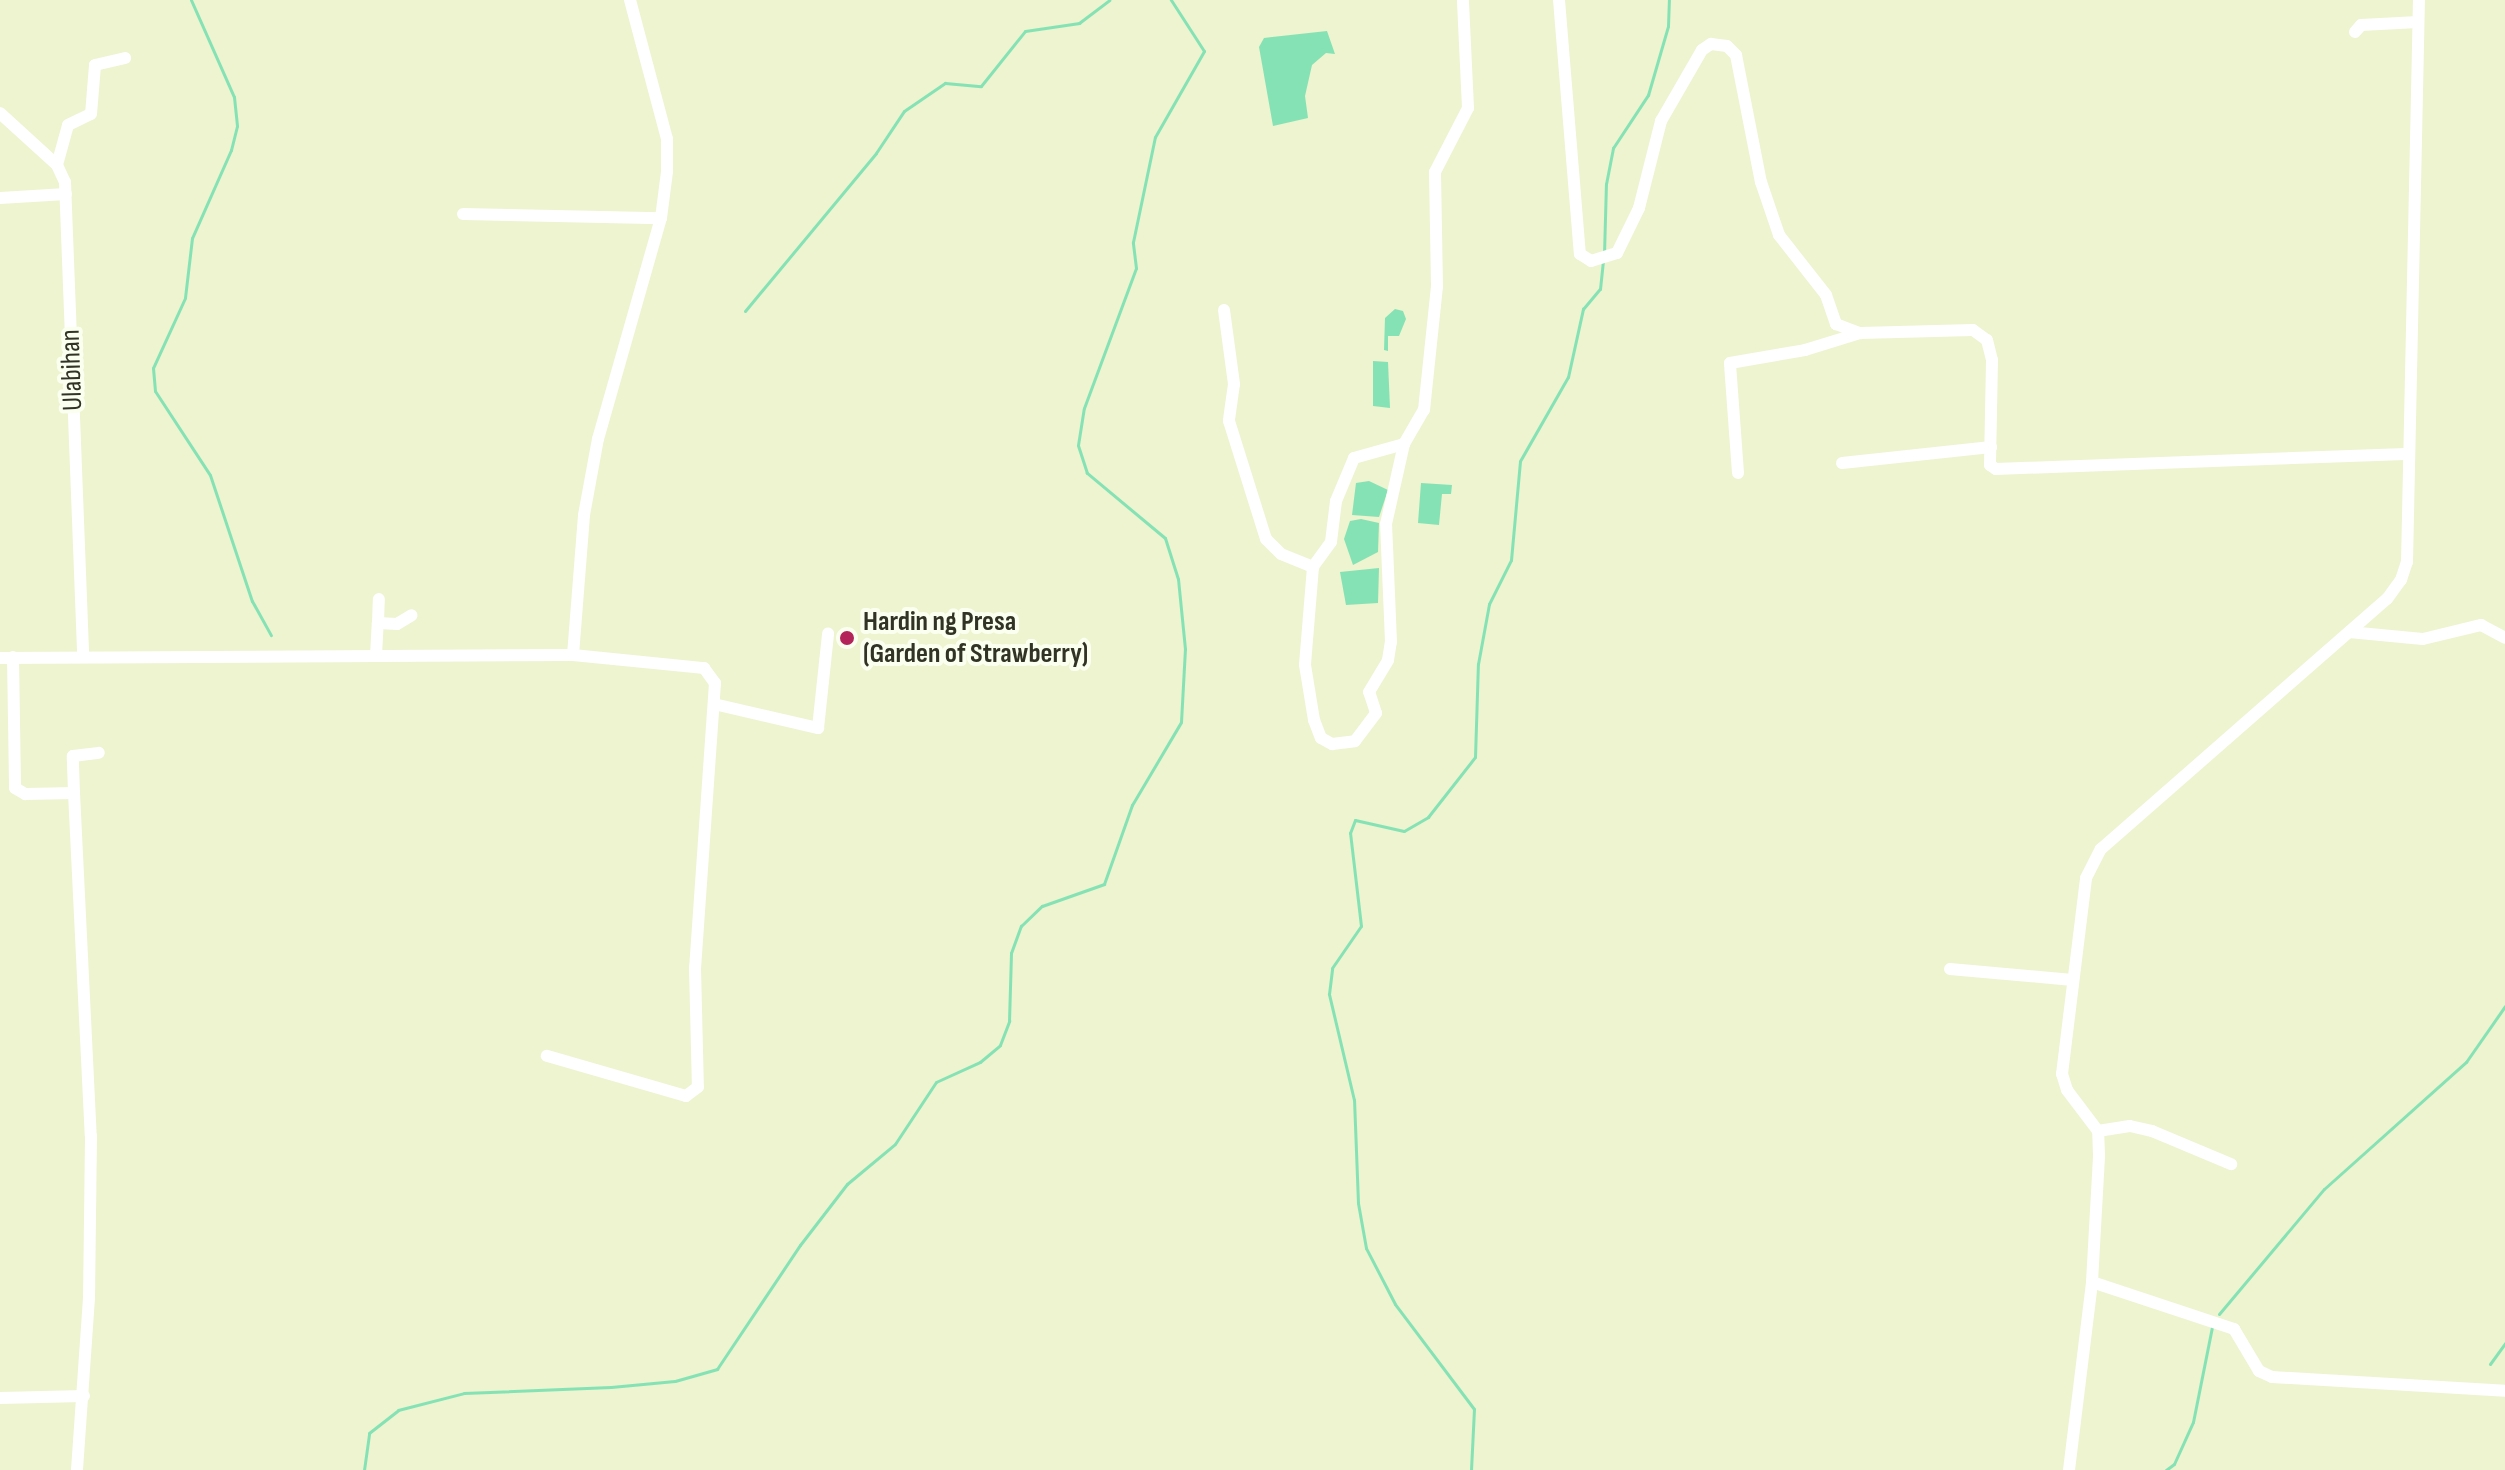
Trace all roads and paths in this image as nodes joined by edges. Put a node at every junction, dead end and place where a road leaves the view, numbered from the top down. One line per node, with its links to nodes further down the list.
1 (630, 0): 13 (street)
2 (1463, 0): 16 (street)
3 (1559, 0): 15 (street)
4 (2419, 0): 5 (street)
5 (2418, 22): 6 (street); 18 (street)
6 (2355, 32)
7 (125, 58): 9 (street)
8 (0, 113): 9 (street)
9 (57, 165): 10 (street, Ulabihan)
10 (66, 194): 11 (street); 28 (street, Ulabihan)
11 (0, 198)
12 (463, 214): 13 (street)
13 (661, 218): 29 (street)
14 (1224, 310): 21 (street)
15 (1860, 333): 17 (street); 20 (street)
16 (1404, 444): 21 (street); 21 (street)
17 (1991, 447): 18 (street); 19 (street)
18 (2406, 454): 25 (street)
19 (1842, 463)
20 (1738, 473)
21 (1313, 567)
22 (379, 599): 24 (street)
23 (412, 615): 24 (street)
24 (378, 623): 30 (street)
25 (2349, 632): 27 (street); 36 (street)
26 (828, 634): 32 (street)
27 (2505, 638)
28 (83, 655): 30 (street); 31 (street)
29 (573, 655): 30 (street); 32 (street)
30 (376, 656)
31 (7, 657): 34 (street)
32 (714, 704): 37 (street)
33 (99, 753): 34 (street)
34 (74, 793): 42 (street)
35 (1950, 969): 36 (street)
36 (2073, 980): 38 (street)
37 (547, 1056)
38 (2098, 1131): 39 (street); 40 (street)
39 (2231, 1164)
40 (2092, 1282): 41 (street); 45 (street)
41 (2505, 1391)
42 (84, 1396): 43 (street); 44 (street)
43 (0, 1398)
44 (77, 1470)
45 (2069, 1470)

